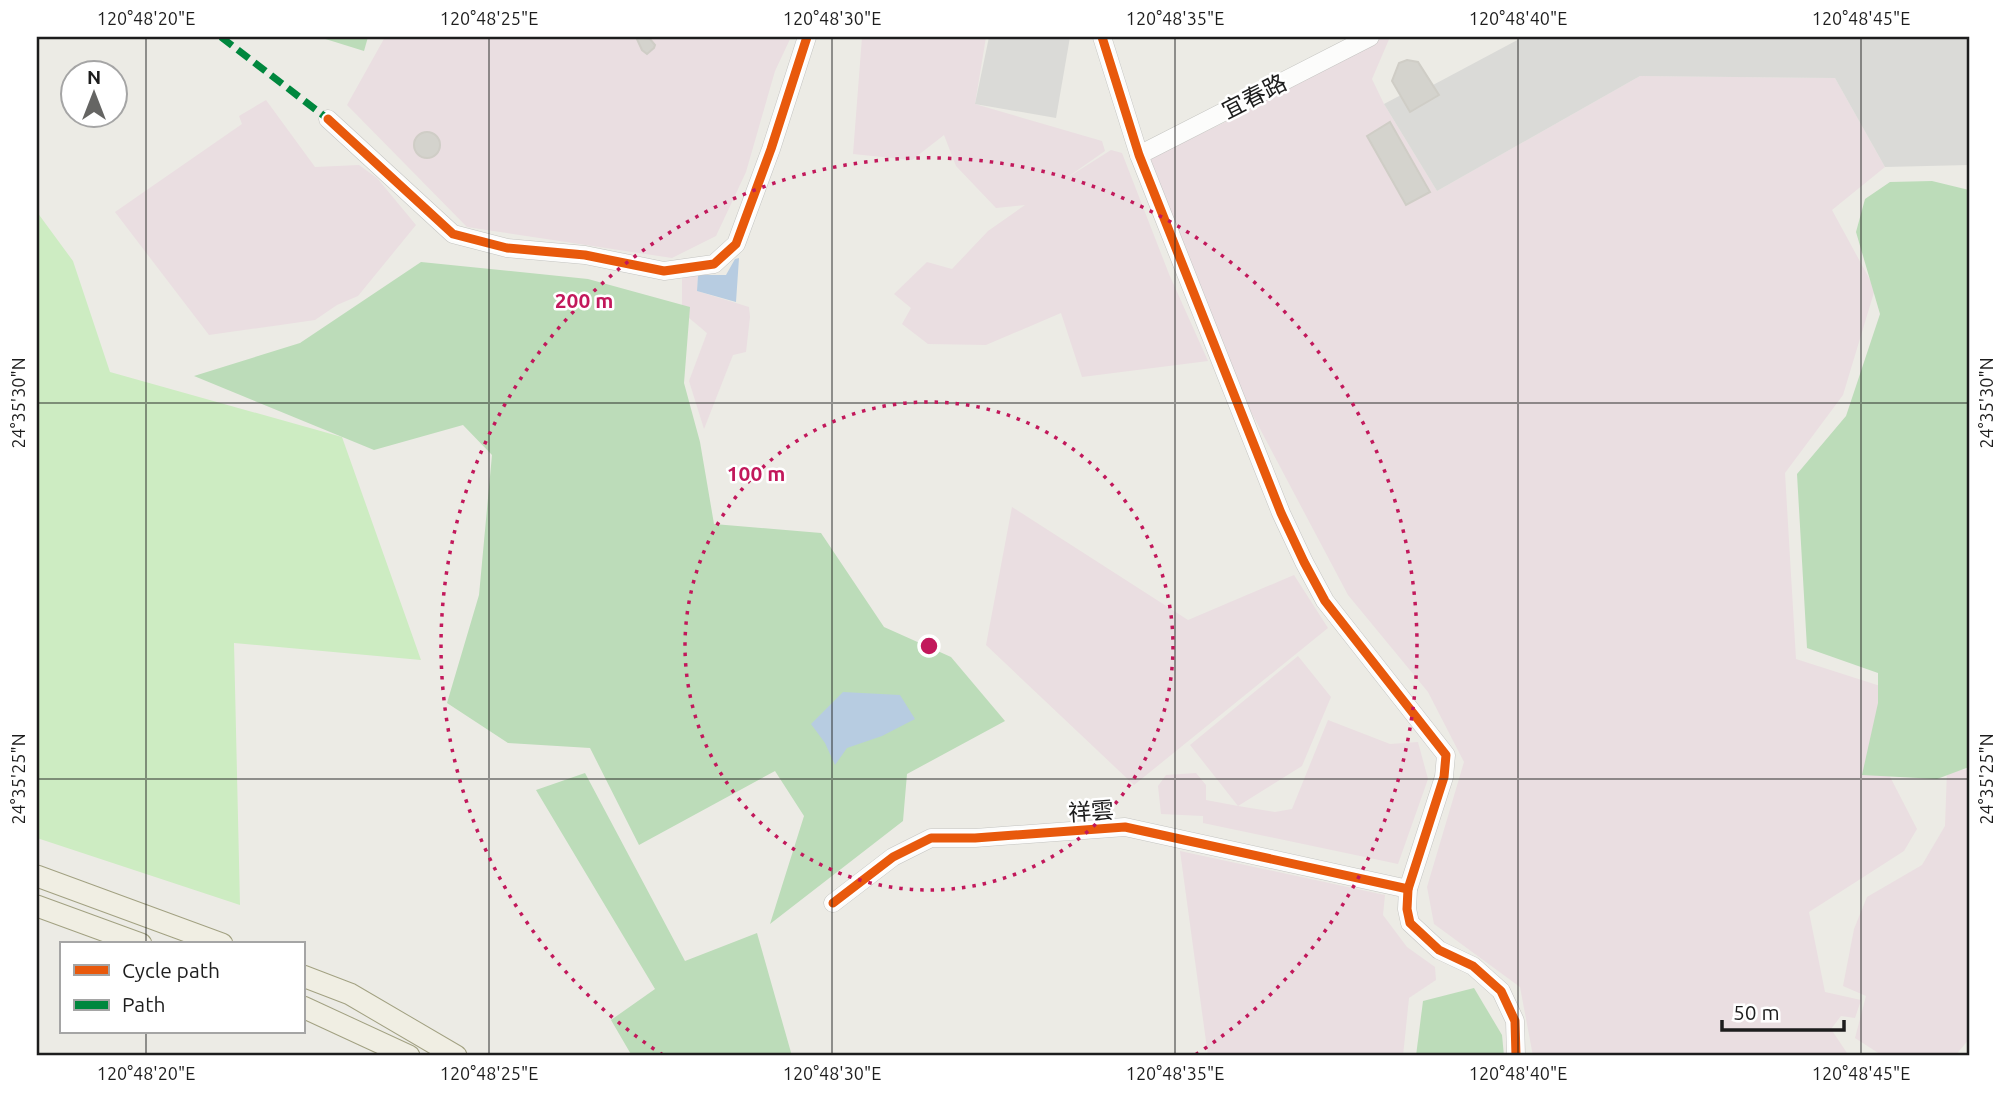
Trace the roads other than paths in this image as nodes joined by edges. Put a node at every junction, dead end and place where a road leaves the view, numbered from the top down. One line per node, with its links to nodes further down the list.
1 (807, 37): 4 (street)
2 (1102, 37): 5 (street)
3 (1370, 37): 5 (street, 宜春路)
4 (328, 119)
5 (1139, 155): 7 (street)
6 (37, 876): 11 (main road)
7 (1408, 889): 8 (street, 祥雲); 16 (street)
8 (833, 903)
9 (37, 906): 10 (main road)
10 (136, 942)
11 (217, 942)
12 (304, 976): 15 (main road)
13 (304, 1007): 14 (main road)
14 (410, 1056)
15 (456, 1056)
16 (1516, 1056)

